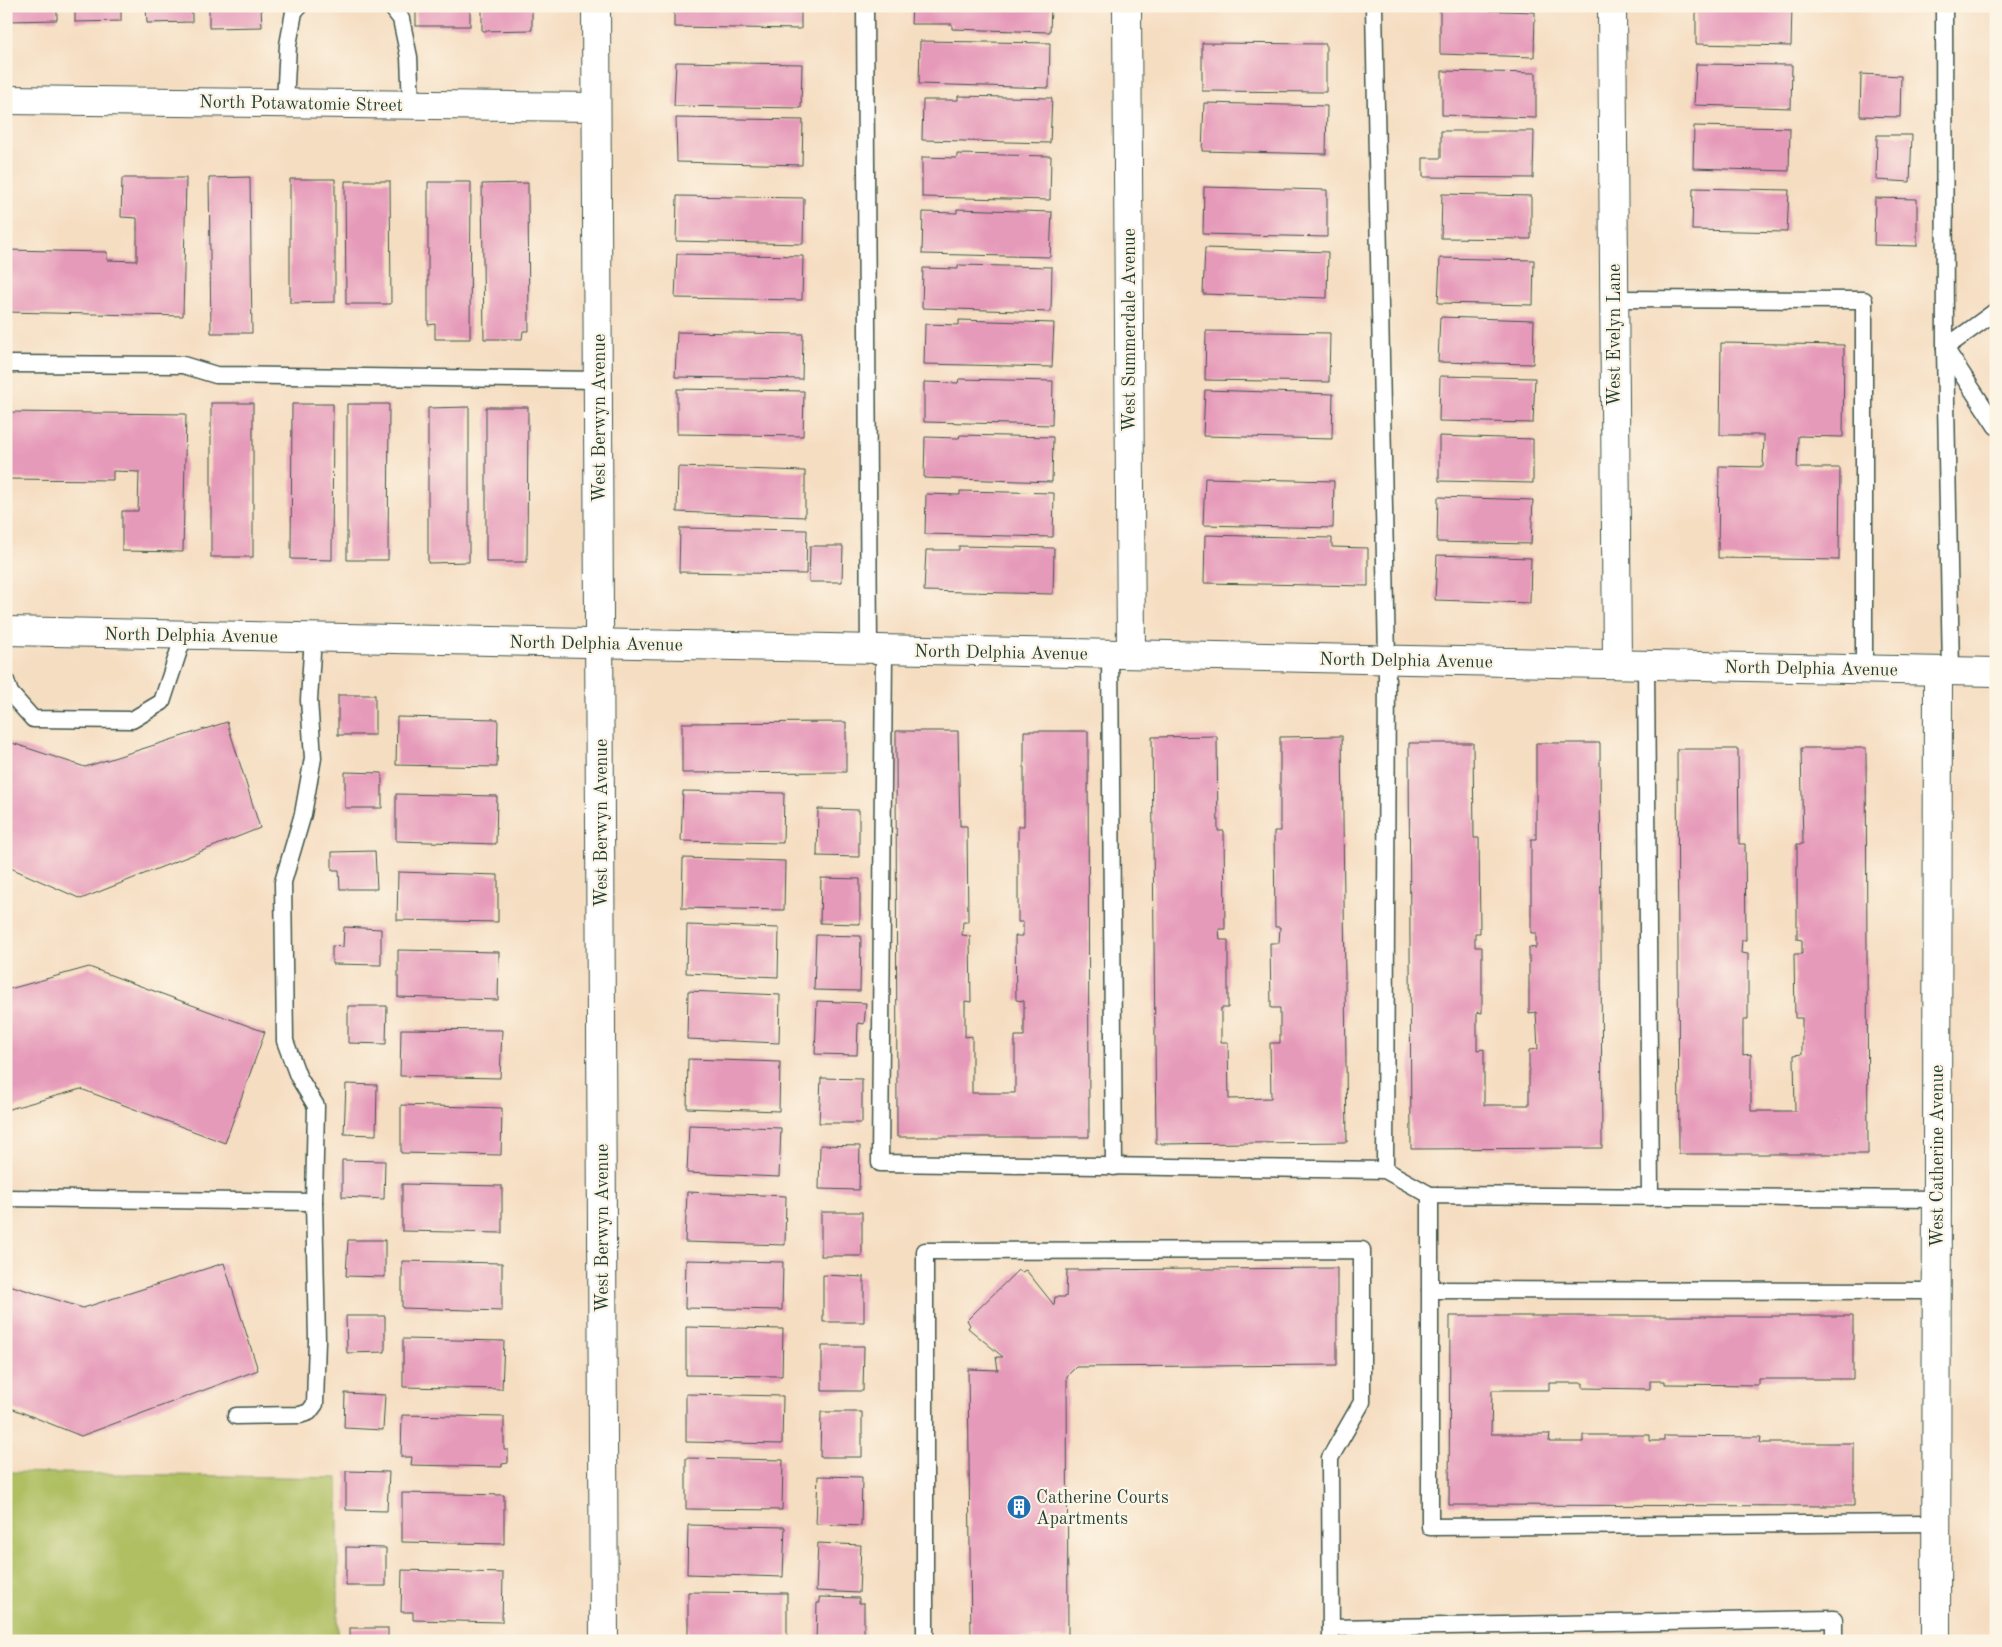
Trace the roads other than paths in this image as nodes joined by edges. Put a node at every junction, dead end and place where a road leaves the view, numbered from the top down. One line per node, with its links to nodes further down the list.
1 (299, 6): 10 (lane)
2 (391, 6): 11 (lane)
3 (596, 6): 12 (street, West Berwyn Avenue)
4 (865, 6): 23 (lane)
5 (1127, 6): 24 (street, West Summerdale Avenue)
6 (1374, 6): 25 (lane)
7 (1612, 6): 13 (street, West Evelyn Lane)
8 (1944, 6): 15 (lane)
9 (6, 100): 10 (street, North Potawatomie Street)
10 (284, 103): 11 (street, North Potawatomie Street)
11 (411, 104): 12 (street, North Potawatomie Street)
12 (596, 107): 17 (street, West Berwyn Avenue)
13 (1614, 300): 26 (street, West Evelyn Lane); 28 (lane)
14 (1996, 311): 15 (lane)
15 (1945, 348): 18 (lane); 29 (lane)
16 (6, 364): 17 (lane)
17 (599, 380): 22 (street, West Berwyn Avenue)
18 (1996, 426)
19 (6, 631): 20 (street, North Delphia Avenue)
20 (184, 635): 21 (street, North Delphia Avenue); 31 (lane)
21 (313, 637): 22 (street, North Delphia Avenue); 38 (lane)
22 (600, 643): 23 (street, North Delphia Avenue); 44 (street, West Berwyn Avenue)
23 (877, 649): 24 (street, North Delphia Avenue); 32 (lane)
24 (1120, 654): 25 (street, North Delphia Avenue); 32 (lane)
25 (1387, 660): 26 (street, North Delphia Avenue); 33 (lane)
26 (1617, 664): 27 (street, North Delphia Avenue)
27 (1646, 665): 28 (street, North Delphia Avenue); 35 (lane)
28 (1864, 669): 29 (street, North Delphia Avenue)
29 (1944, 671): 30 (street, North Delphia Avenue); 37 (street, West Catherine Avenue)
30 (1996, 672)
31 (6, 681)
32 (1114, 1166): 33 (lane)
33 (1385, 1170): 34 (lane)
34 (1430, 1195): 35 (lane); 39 (lane)
35 (1650, 1197): 37 (lane)
36 (6, 1198): 38 (lane)
37 (1938, 1199): 40 (street, West Catherine Avenue)
38 (314, 1202): 41 (lane)
39 (1430, 1290): 40 (lane); 42 (lane)
40 (1937, 1291): 42 (street, West Catherine Avenue)
41 (236, 1416)
42 (1937, 1522): 47 (street, West Catherine Avenue)
43 (1331, 1634): 45 (lane); 46 (lane)
44 (604, 1641)
45 (926, 1641)
46 (1834, 1641)
47 (1936, 1641)

